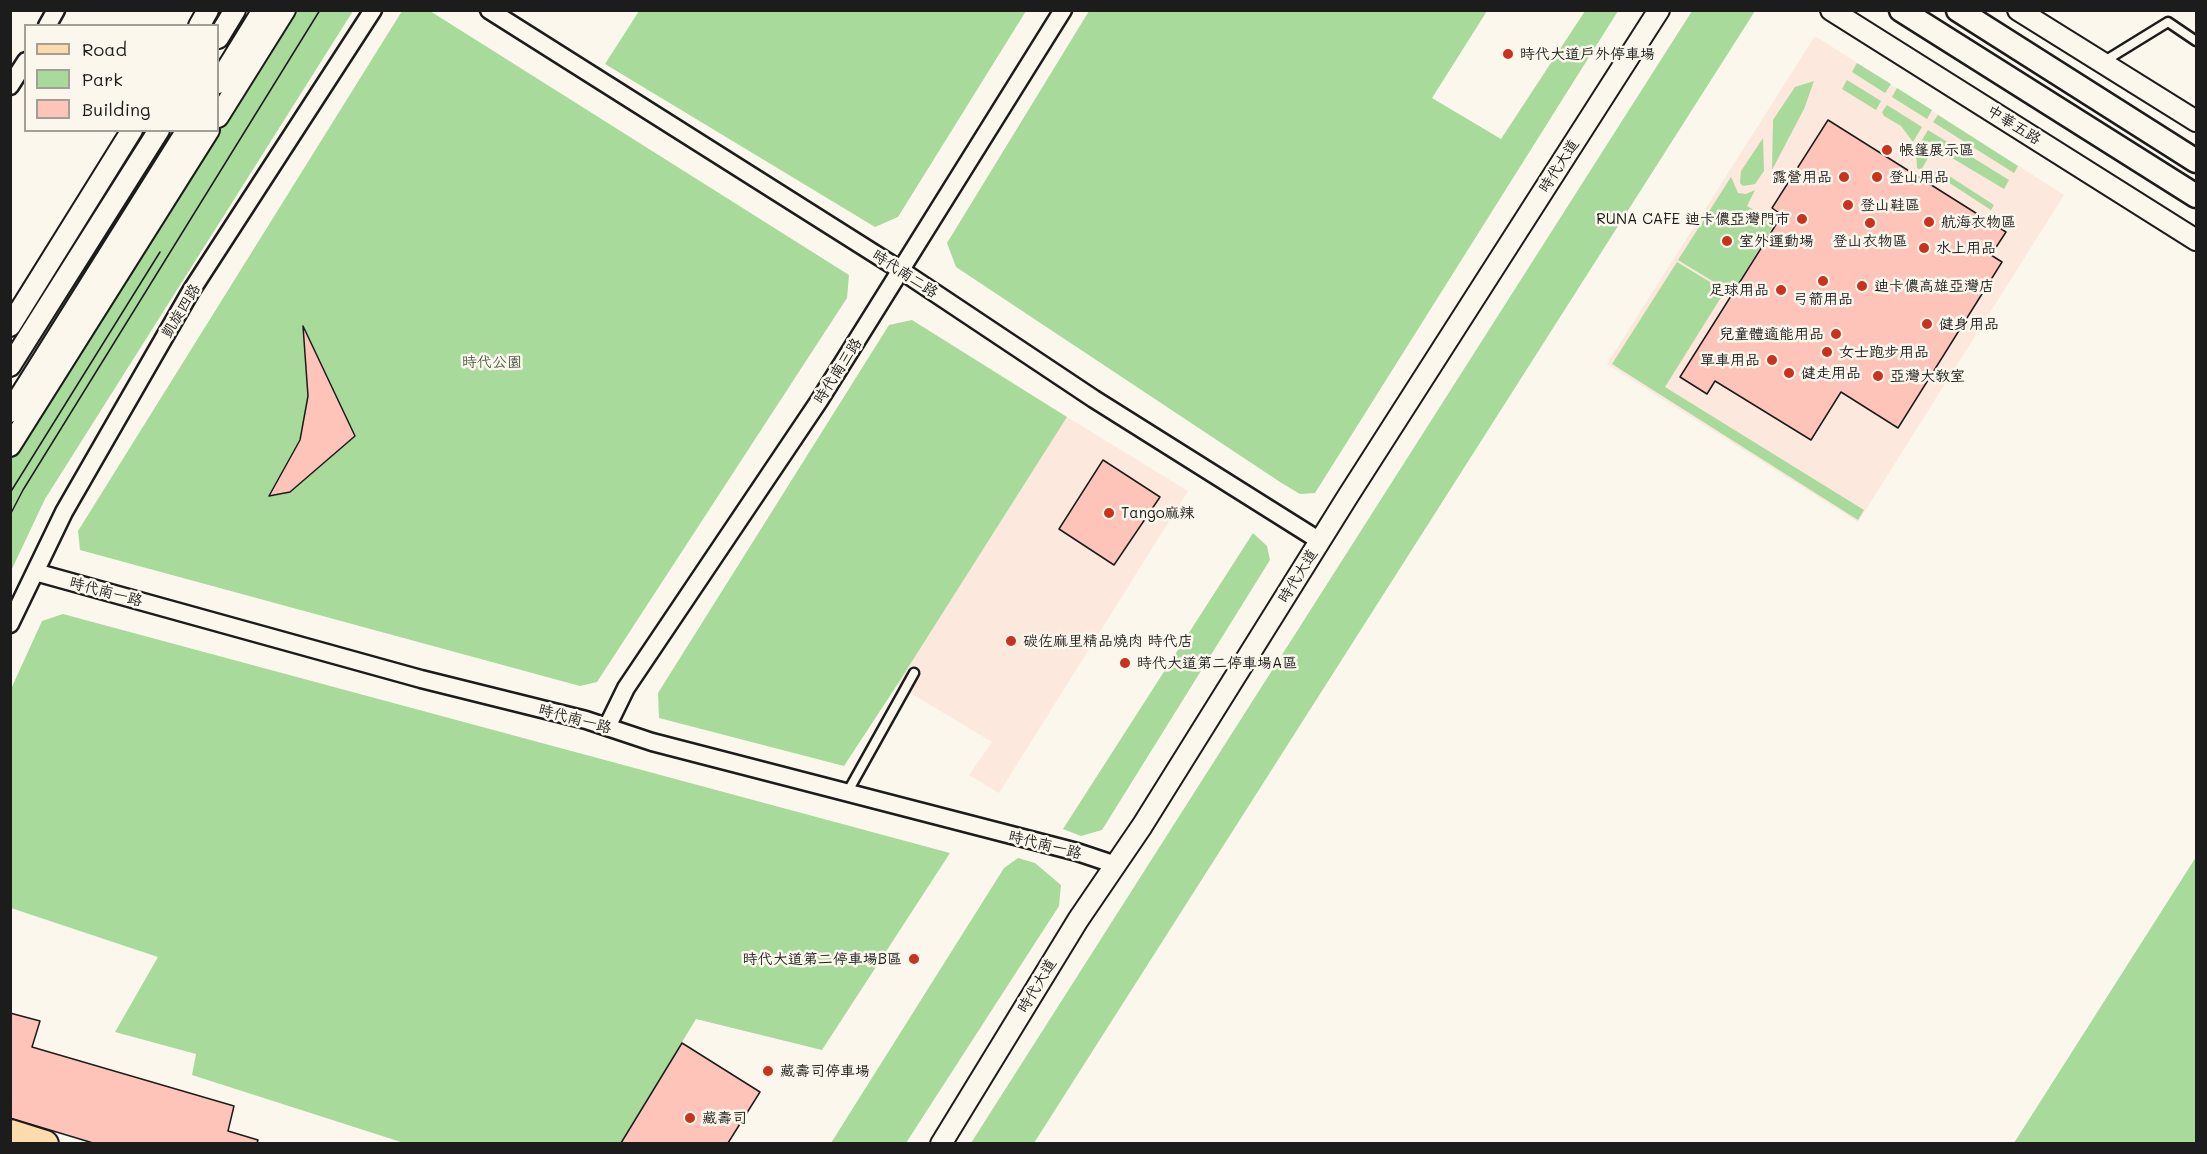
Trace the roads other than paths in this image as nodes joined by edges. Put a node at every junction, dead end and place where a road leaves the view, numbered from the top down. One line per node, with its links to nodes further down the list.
1 (56, 10): 14 (street)
2 (208, 10): 15 (street)
3 (235, 10): 16 (street)
4 (263, 10): 20 (street)
5 (285, 10): 22 (street)
6 (373, 10): 37 (street, 凱旋四路)
7 (489, 10): 31 (street, 時代南二路)
8 (1063, 10): 31 (street, 時代南三路)
9 (1659, 10): 36 (street, 時代大道)
10 (1831, 10): 30 (street, 中華五路)
11 (1901, 10): 29 (main road)
12 (1958, 10): 28 (main road)
13 (2018, 10): 18 (street)
14 (48, 24)
15 (200, 24)
16 (219, 36)
17 (2196, 41): 18 (lane)
18 (2102, 63): 23 (street)
19 (24, 65): 21 (street)
20 (219, 81)
21 (15, 83)
22 (219, 115)
23 (2196, 121)
24 (128, 132): 32 (street)
25 (158, 132): 33 (street)
26 (187, 132): 34 (street)
27 (208, 132): 35 (street)
28 (2196, 161)
29 (2196, 196)
30 (2196, 240)
31 (902, 271): 36 (street, 時代南二路); 40 (street, 時代南三路)
32 (10, 326)
33 (10, 366)
34 (10, 412)
35 (10, 446)
36 (1320, 541): 42 (street, 時代大道)
37 (35, 572): 38 (street, 凱旋四路); 40 (street, 時代南一路)
38 (10, 624)
39 (914, 673): 41 (lane)
40 (607, 727): 41 (street, 時代南一路)
41 (847, 793): 42 (street, 時代南一路)
42 (1116, 865): 45 (street, 時代大道)
43 (10, 1134): 44 (main road)
44 (45, 1143)
45 (941, 1143)

